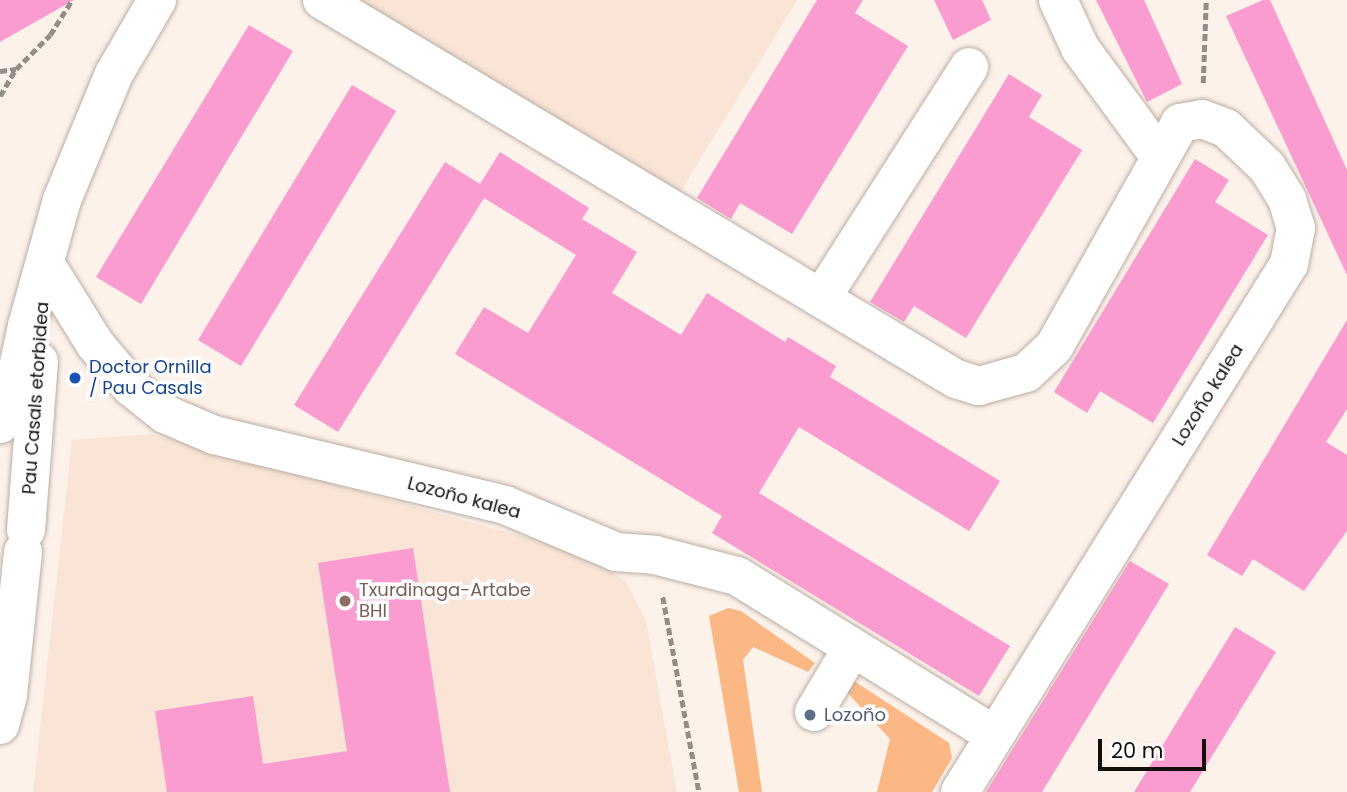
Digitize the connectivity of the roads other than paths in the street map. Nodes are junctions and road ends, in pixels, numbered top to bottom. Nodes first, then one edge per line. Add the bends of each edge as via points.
1 (157, 0) edge
2 (322, 0) edge
3 (1058, 0) edge
4 (970, 67) dead end
5 (1160, 157) junction
6 (46, 265) junction
7 (822, 297) junction
8 (0, 424) edge
9 (0, 488) edge
10 (24, 541) junction
11 (0, 582) edge
12 (852, 648) junction
13 (814, 712) dead end
14 (0, 725) edge
15 (994, 735) junction
16 (960, 792) edge

1 - 6 street, Pau Casals etorbidea via 114,74 62,200
2 - 7 street
3 - 5 street via 1080,48
4 - 7 street
5 - 7 street via 1054,347 1026,373 979,386 956,379
5 - 15 street, Lozoño kalea via 1180,123 1202,119 1226,128 1267,167 1287,199 1296,228 1289,264
6 - 8 street, Pau Casals etorbidea via 8,414
6 - 10 street, Pau Casals etorbidea
6 - 12 street, Lozoño kalea via 95,344 131,387 166,414 214,435 505,505 616,552 656,555 737,576
9 - 10 street via 18,506
10 - 11 street
10 - 14 street, Pau Casals etorbidea via 8,695
12 - 13 street
12 - 15 street, Lozoño kalea
15 - 16 street, Lozoño kalea

